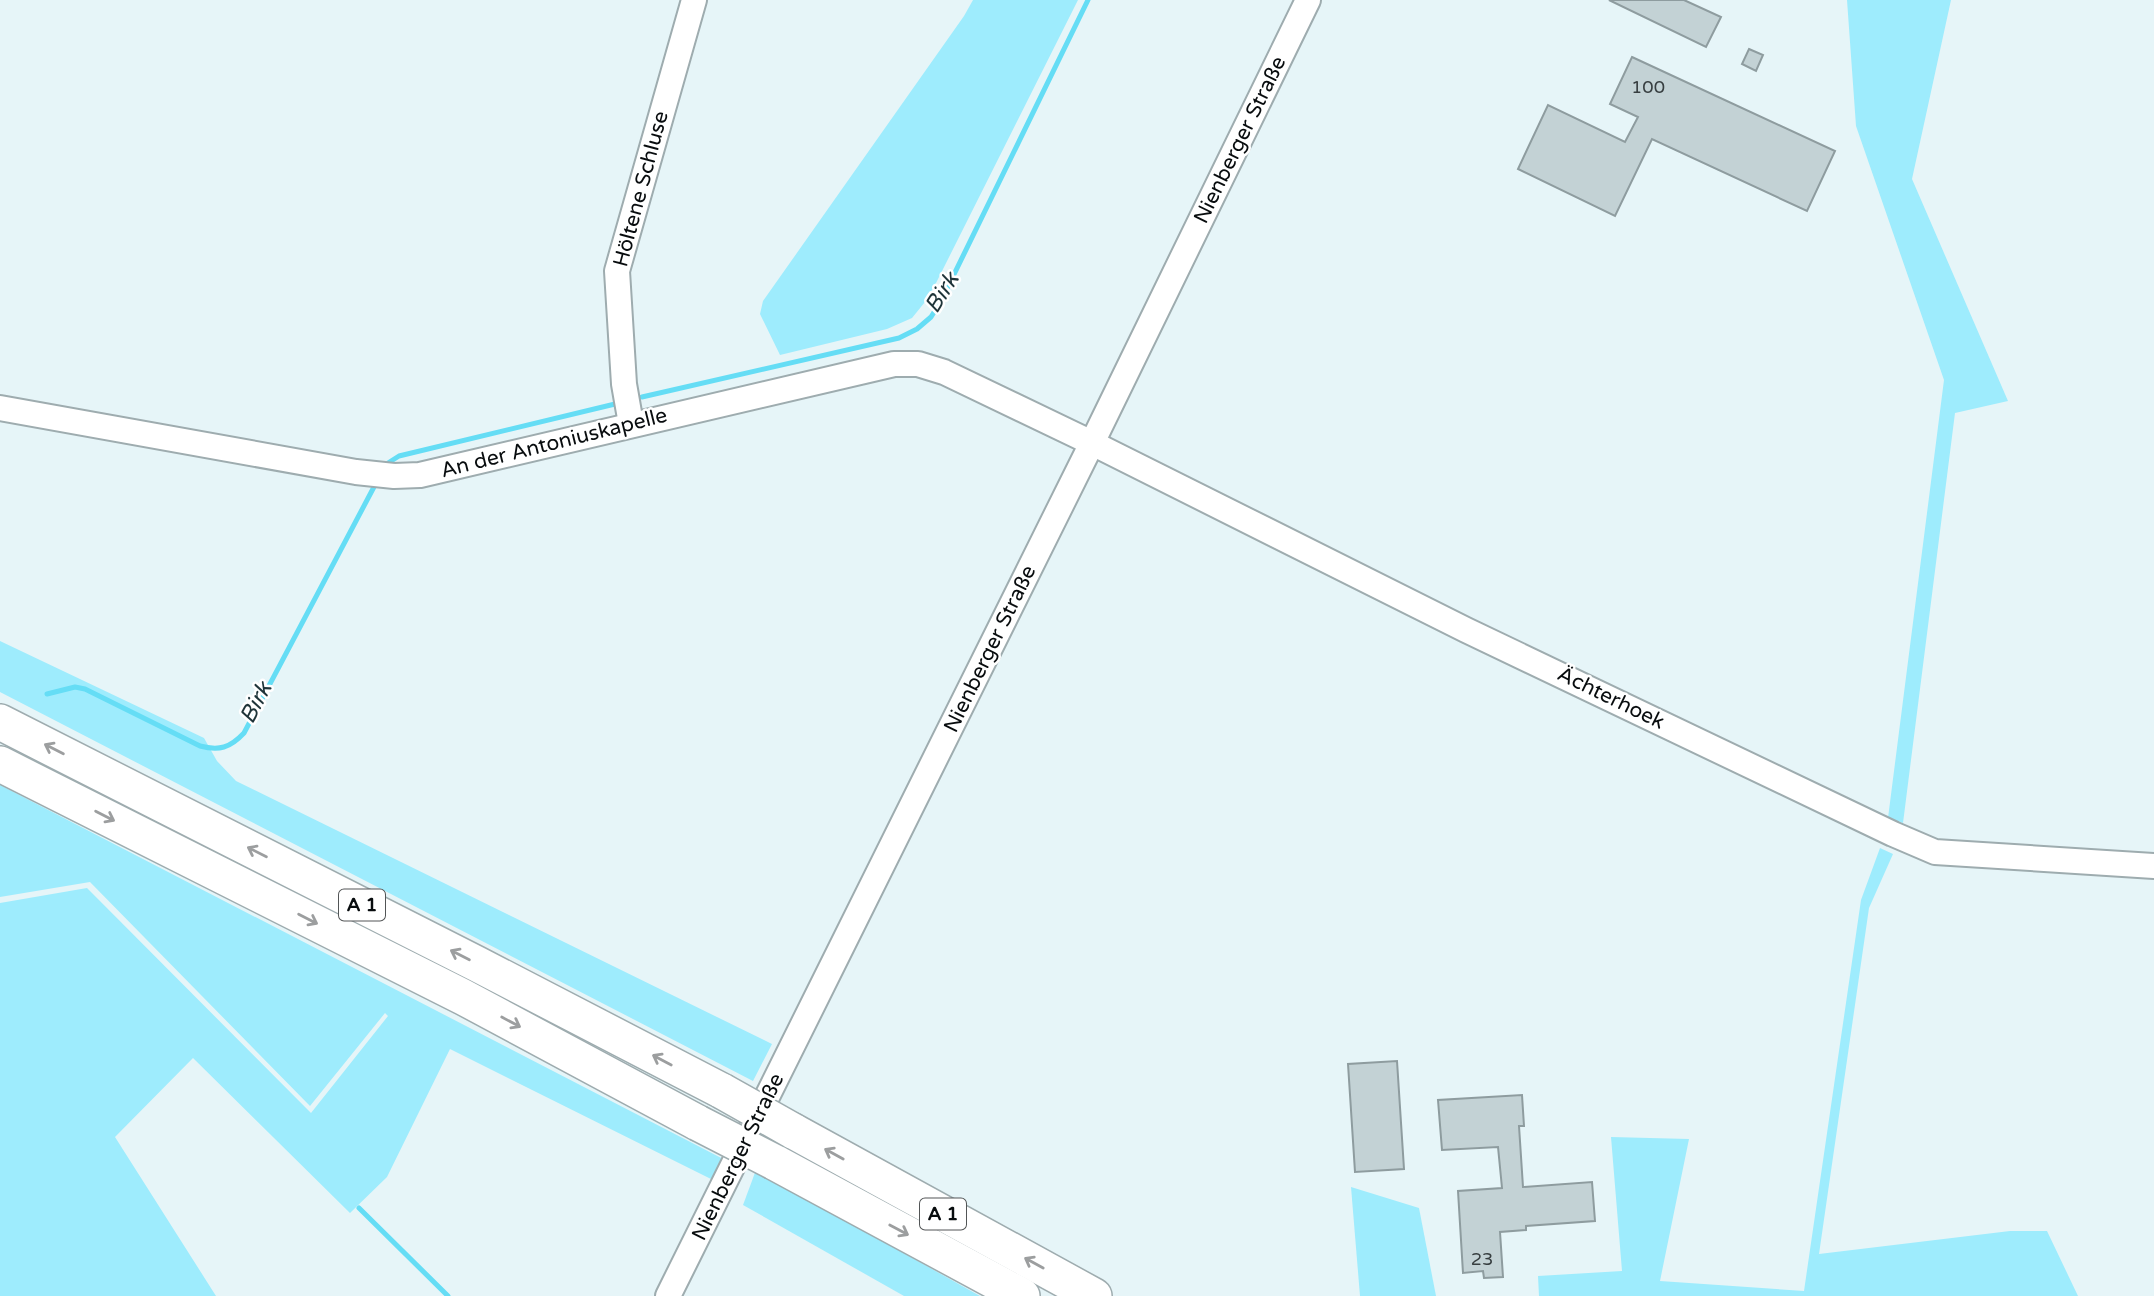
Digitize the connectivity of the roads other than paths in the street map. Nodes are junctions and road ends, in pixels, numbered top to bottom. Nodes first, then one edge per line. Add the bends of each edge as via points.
1 (694, 0) edge
2 (1308, 0) edge
3 (0, 408) edge
4 (630, 419) junction
5 (1092, 443) junction
6 (0, 722) edge
7 (0, 764) edge
8 (2154, 866) edge
9 (668, 1296) edge
10 (1021, 1296) edge
11 (1094, 1296) edge

1 - 4 street, Höltene Schluse via 617,271
2 - 5 street, Nienberger Straße
3 - 4 street, An der Antoniuskapelle via 394,476 439,471
4 - 5 street, An der Antoniuskapelle via 894,364 918,364
5 - 8 street, Ächterhoek via 1466,630 1935,852
5 - 9 street, Nienberger Straße
11 -> 6 highway, A 1, bridge via 722,1091
7 -> 10 highway, A 1, bridge via 463,997

